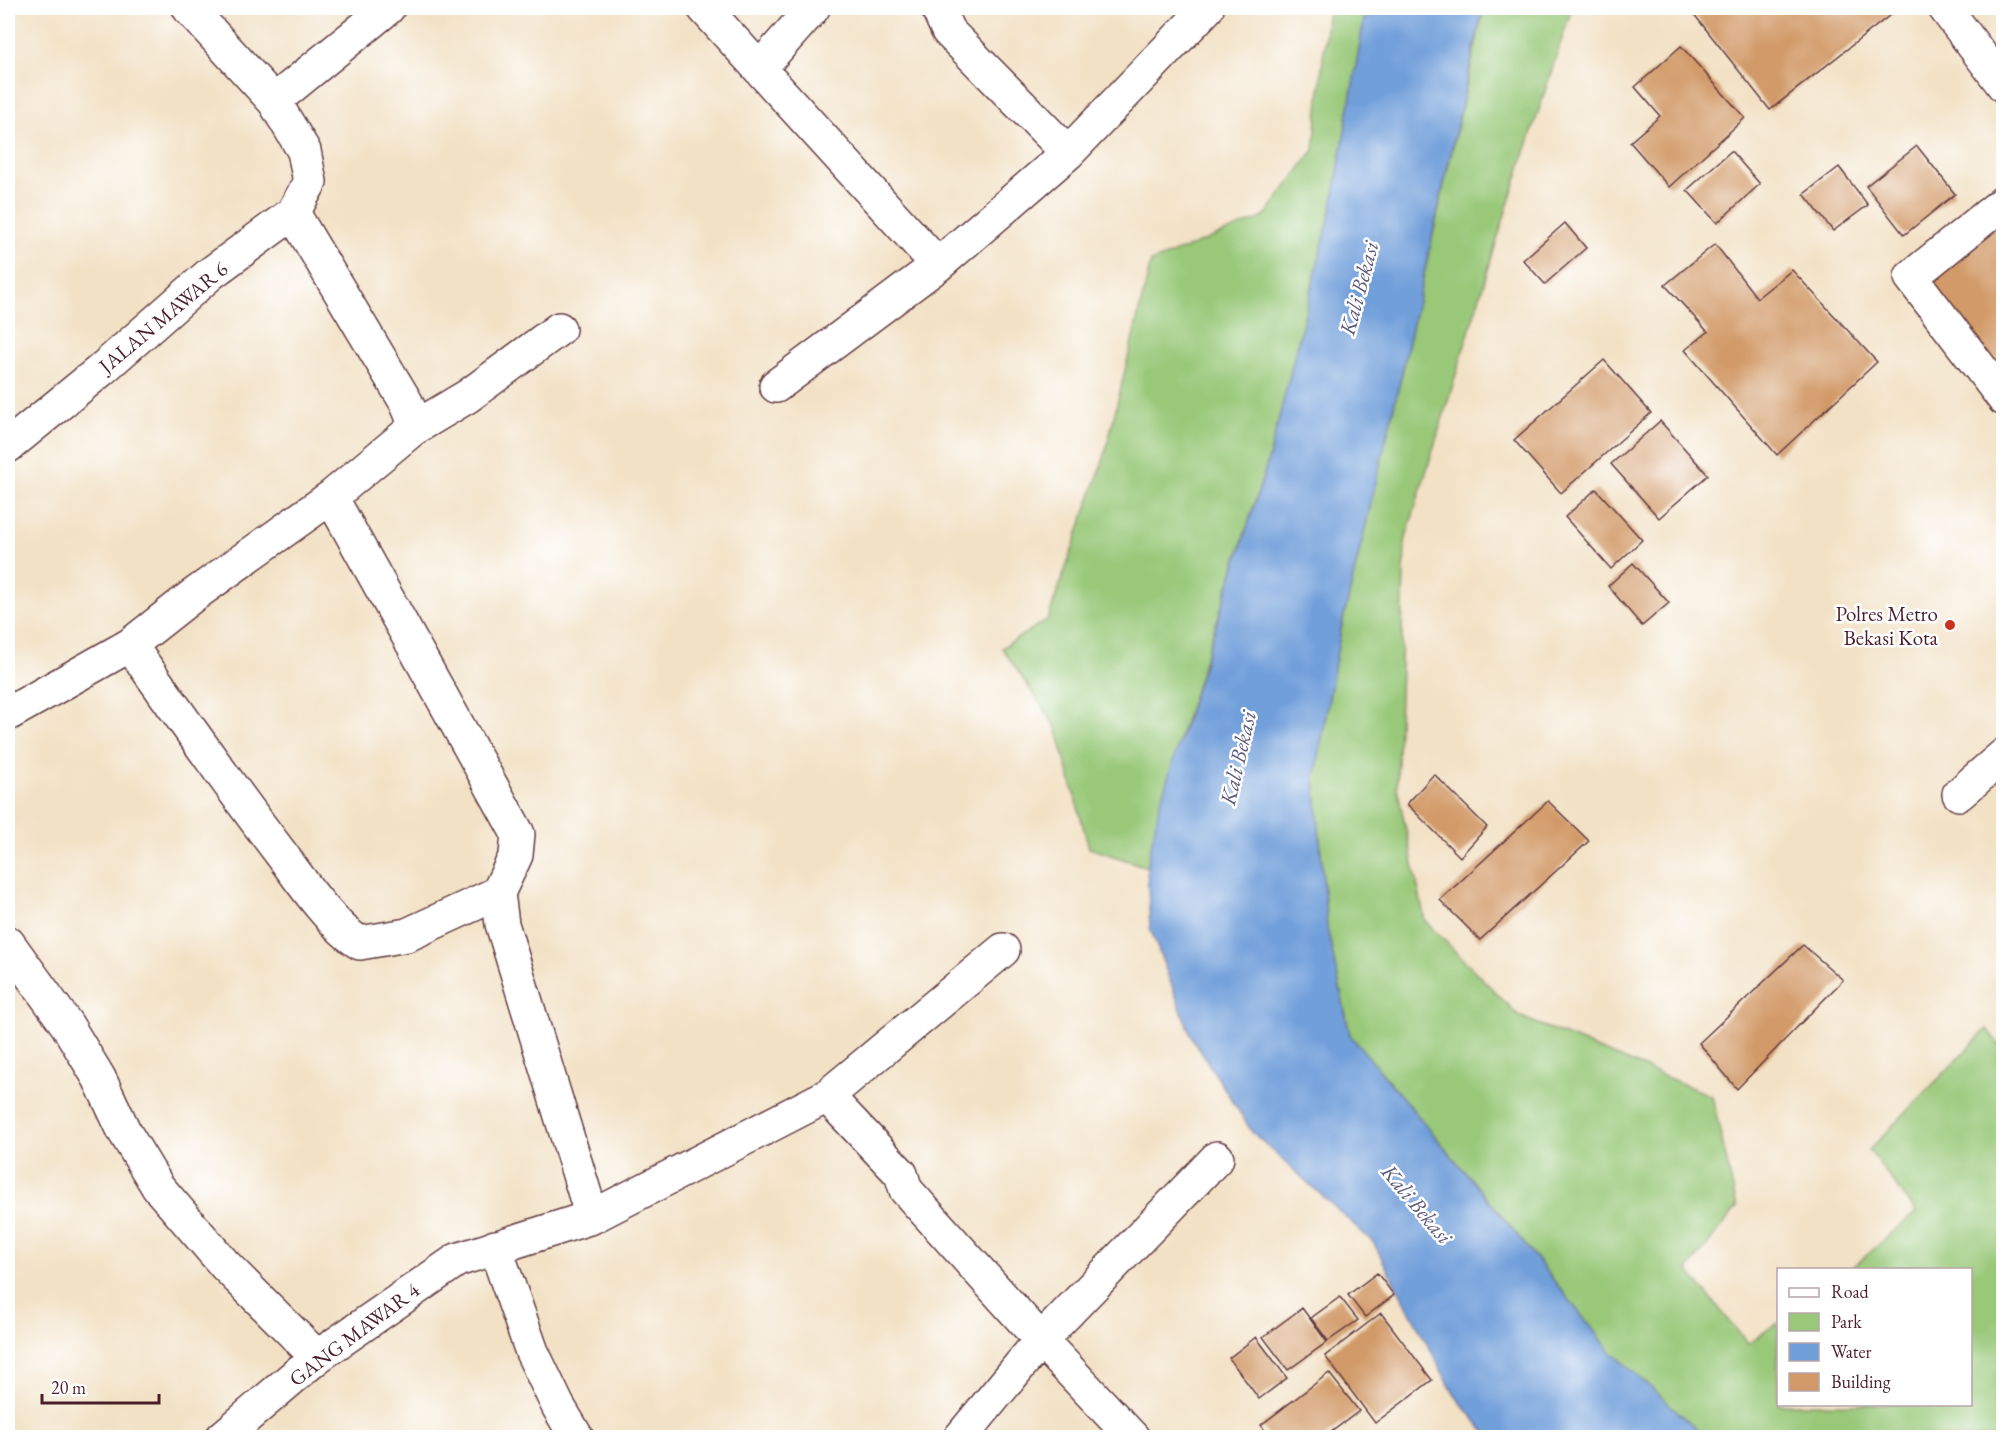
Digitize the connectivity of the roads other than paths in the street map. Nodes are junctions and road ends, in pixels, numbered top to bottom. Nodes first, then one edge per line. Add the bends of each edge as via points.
1 (189, 8) edge
2 (388, 8) edge
3 (704, 8) edge
4 (813, 8) edge
5 (1207, 8) edge
6 (1945, 8) edge
7 (938, 9) edge
8 (760, 68) junction
9 (2004, 86) edge
10 (274, 101) junction
11 (1068, 153) junction
12 (2004, 202) edge
13 (292, 213) junction
14 (938, 265) junction
15 (559, 330) dead end
16 (776, 386) dead end
17 (2004, 399) edge
18 (413, 429) junction
19 (8, 446) edge
20 (331, 497) junction
21 (130, 645) junction
22 (8, 714) edge
23 (2004, 755) edge
24 (1959, 794) dead end
25 (498, 893) junction
26 (8, 943) edge
27 (1003, 950) dead end
28 (827, 1096) junction
29 (1217, 1158) dead end
30 (592, 1217) junction
31 (495, 1247) junction
32 (1041, 1340) junction
33 (317, 1357) junction
34 (222, 1437) edge
35 (577, 1437) edge
36 (960, 1437) edge
37 (1133, 1437) edge

1 - 10 street
2 - 10 street
3 - 8 street
4 - 8 street
5 - 11 street
6 - 9 street
7 - 11 street via 948,31
8 - 14 street
10 - 13 street, JALAN MAWAR 6 via 304,152 310,182
11 - 14 street
12 - 17 street via 1911,277
13 - 18 street via 406,402
13 - 19 street, JALAN MAWAR 6 via 210,274
14 - 16 street
15 - 18 street via 468,396
18 - 20 street
20 - 21 street
20 - 25 street via 518,834 516,855
21 - 22 street
21 - 25 street via 307,888 360,943 407,935
23 - 24 street
25 - 30 street via 502,924
26 - 33 street via 67,1025 158,1187 225,1265
27 - 28 street, GANG MAWAR 4
28 - 30 street, GANG MAWAR 4
28 - 32 street via 901,1174 906,1190
29 - 32 street
30 - 31 street, GANG MAWAR 4
31 - 33 street, GANG MAWAR 4 via 457,1260
31 - 35 street via 532,1352
32 - 36 street
32 - 37 street
33 - 34 street, GANG MAWAR 4

